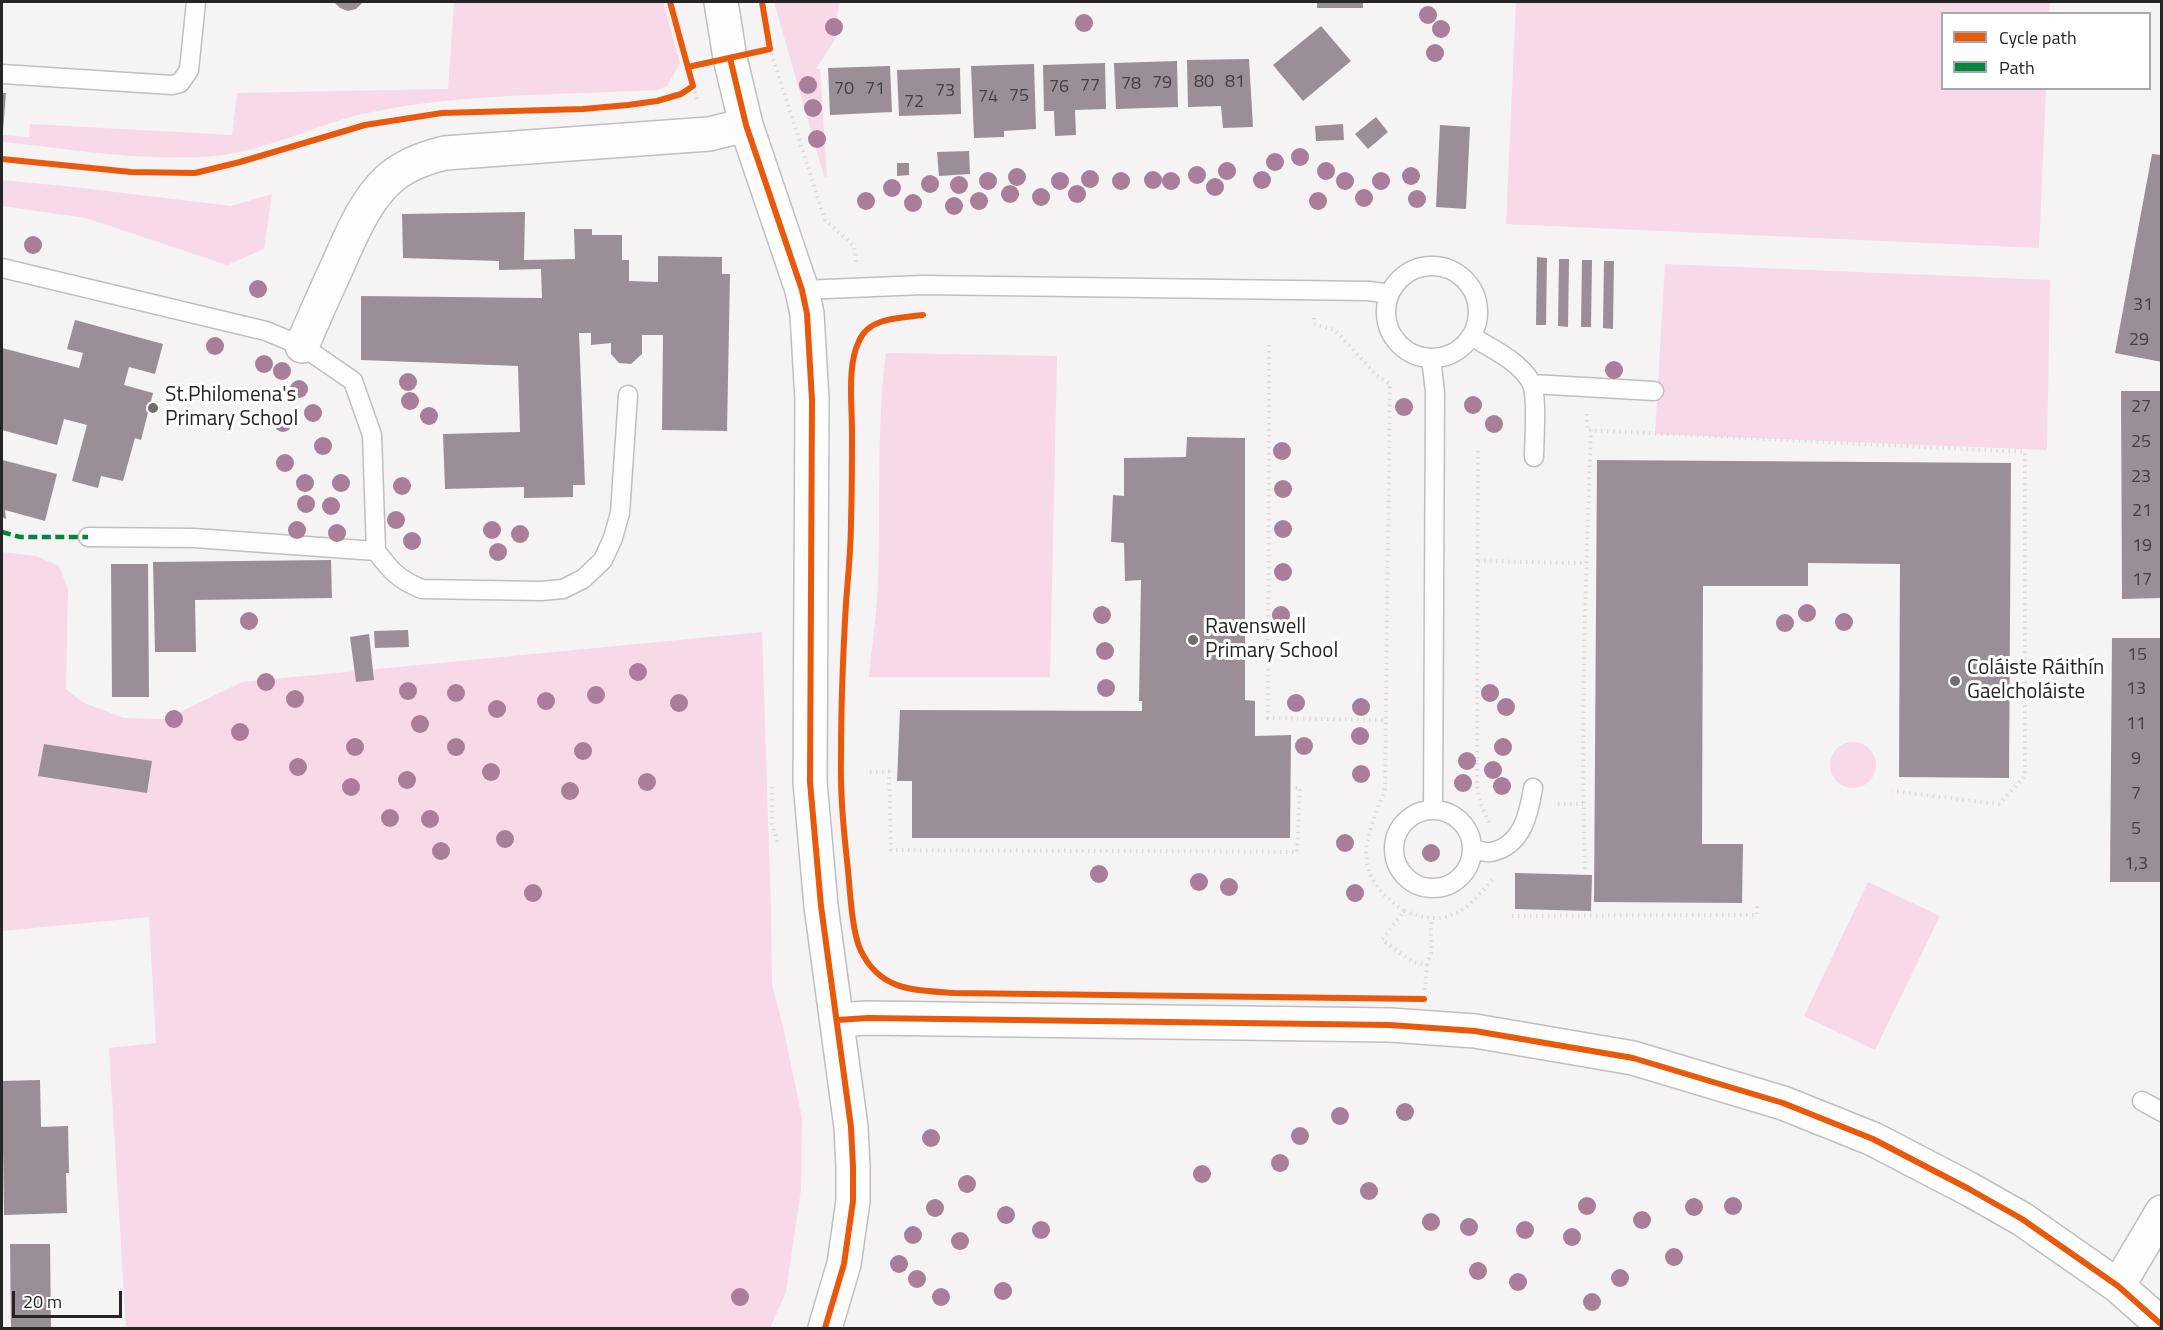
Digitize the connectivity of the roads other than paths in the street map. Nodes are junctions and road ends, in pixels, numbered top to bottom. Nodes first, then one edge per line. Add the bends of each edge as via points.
1 (196, 2) edge
2 (722, 2) edge
3 (2, 74) edge
4 (746, 125) junction
5 (2, 268) edge
6 (802, 290) junction
7 (1390, 294) junction
8 (1471, 336) junction
9 (302, 346) junction
10 (1431, 358) junction
11 (1532, 384) junction
12 (1654, 391) dead end
13 (628, 395) dead end
14 (1534, 458) dead end
15 (88, 537) dead end
16 (376, 551) junction
17 (1533, 788) dead end
18 (1433, 810) junction
19 (1472, 849) junction
20 (837, 1020) junction
21 (2142, 1101) dead end
22 (2162, 1112) edge
23 (2162, 1212) edge
24 (2118, 1286) junction
25 (2162, 1325) edge
26 (825, 1329) edge

1 - 3 lane via 189,70 180,82 171,85
2 - 4 street
4 - 6 street
4 - 9 street via 709,134 445,153 410,165 376,192 351,237
5 - 9 lane via 266,331
6 - 7 lane via 923,285
6 - 20 street via 812,400 810,782 821,906
7 - 8 lane via 1410,272 1439,266 1453,271 1466,280 1474,293 1478,308
7 - 10 lane via 1387,315 1394,337 1404,348
8 - 10 lane via 1461,348
8 - 11 lane via 1512,363
9 - 16 lane via 353,381 372,435
10 - 18 lane via 1435,392
11 - 12 lane
11 - 14 lane
13 - 16 lane via 620,513 603,560 584,579 563,589 541,591 422,589 392,572
15 - 16 lane via 194,538
17 - 19 lane via 1525,823 1518,835 1489,852
18 - 19 lane via 1455,817 1470,837
18 - 19 lane via 1408,818 1394,839 1396,864 1403,875 1425,888 1449,885 1466,870
20 - 24 street via 1390,1025 1475,1031 1633,1058 1783,1103 1873,1139 2022,1219
20 - 26 street via 851,1127 853,1201 844,1264
21 - 22 lane
23 - 24 street
24 - 25 street

